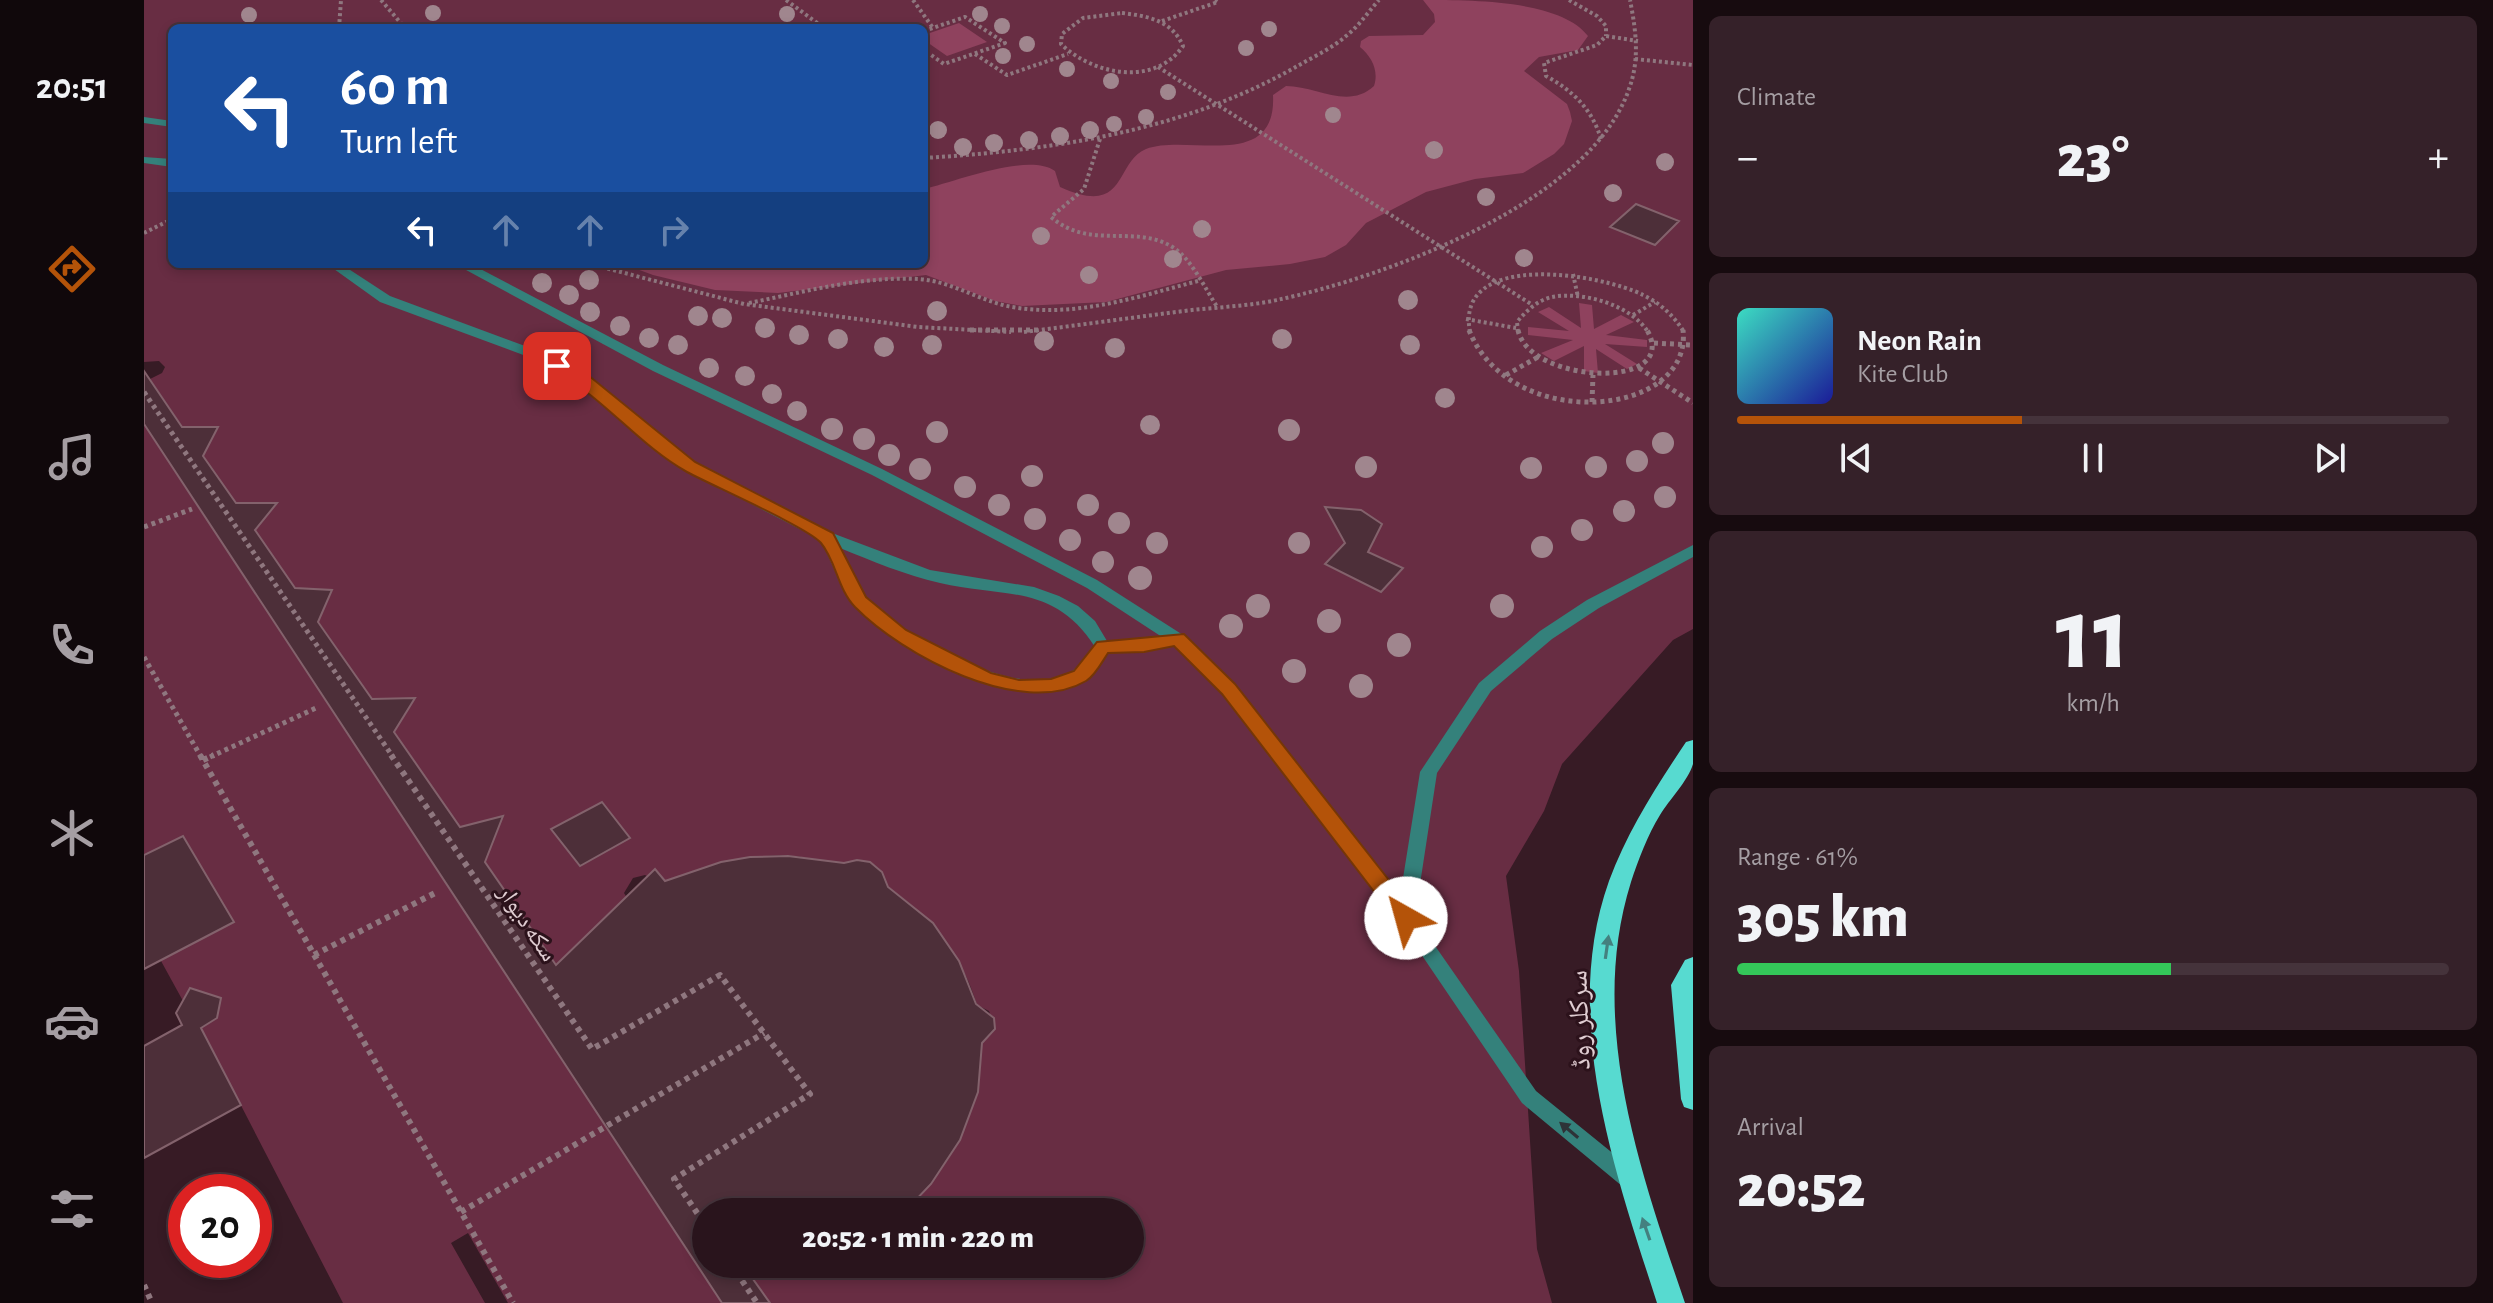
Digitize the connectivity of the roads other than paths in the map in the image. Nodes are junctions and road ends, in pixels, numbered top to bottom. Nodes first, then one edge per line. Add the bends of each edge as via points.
1 (144, 120) edge
2 (168, 123) edge
3 (144, 160) edge
4 (168, 163) edge
5 (339, 268) edge
6 (469, 268) edge
7 (827, 537) junction
8 (1693, 550) edge
9 (1177, 639) junction
10 (1103, 647) junction
11 (1693, 748) edge
12 (1406, 918) junction
13 (1693, 967) edge
14 (1693, 1099) edge
15 (1629, 1179) junction
16 (1671, 1303) edge

1 - 2 lane
3 - 4 lane
5 - 7 lane via 385,299 531,353 582,379 689,466
6 - 9 lane via 1092,584
7 - 10 lane via 945,580 1034,593 1075,610 1093,625
7 - 10 lane via 859,601 900,635 985,678 1019,687 1052,686 1081,676
8 - 12 lane via 1593,604 1546,635 1485,687 1429,772
9 - 10 lane
9 - 12 lane via 1228,689
15 -> 11 main road, سرکلر روڈ via 1605,1058 1602,984 1612,912 1638,831
15 -> 12 lane via 1529,1097
13 - 14 main road via 1683,985
16 -> 15 main road, سرکلر روڈ

